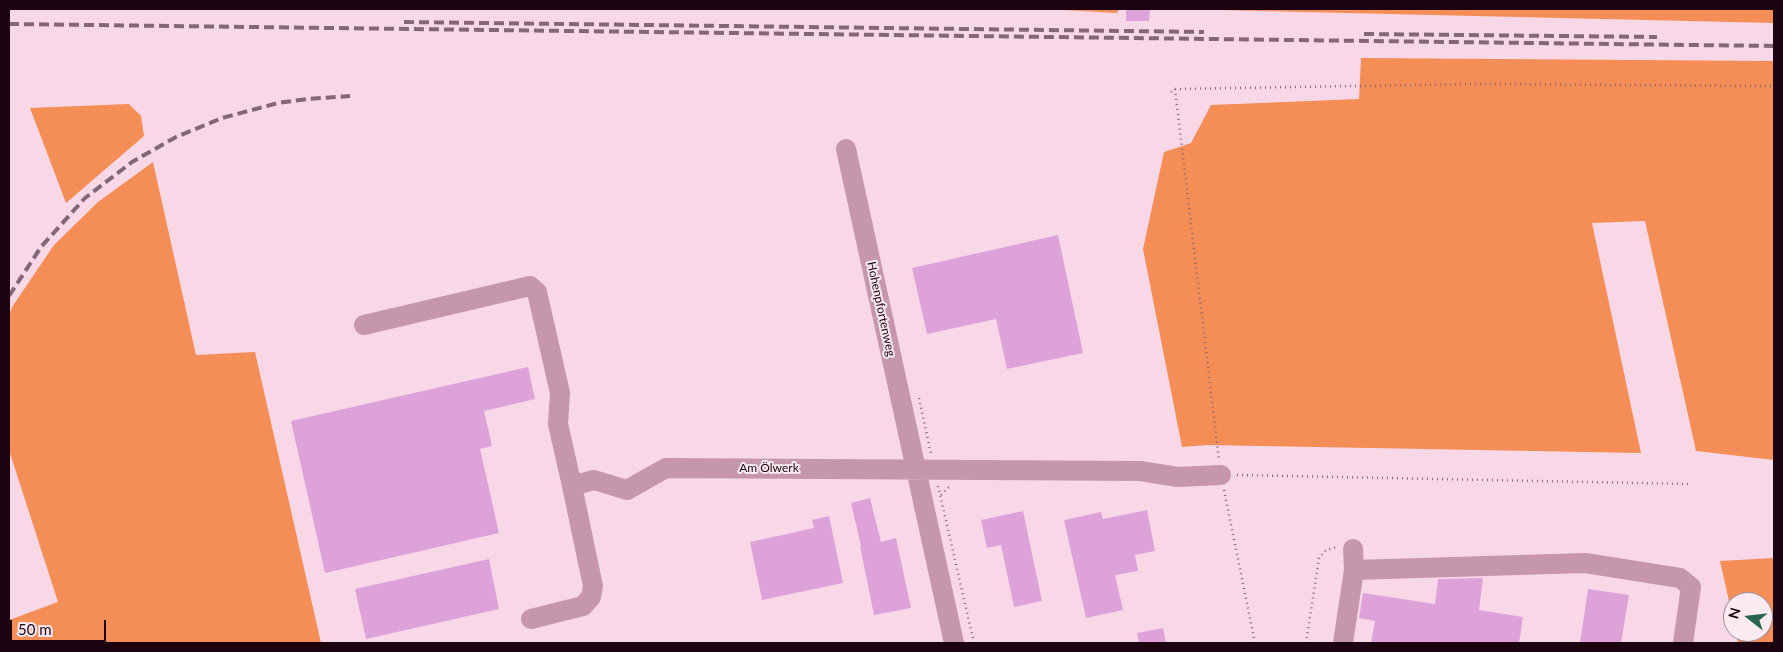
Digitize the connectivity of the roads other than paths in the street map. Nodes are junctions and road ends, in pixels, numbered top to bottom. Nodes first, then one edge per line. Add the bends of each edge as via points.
1 (846, 149) dead end
2 (364, 326) dead end
3 (926, 469) junction
4 (1221, 475) road end
5 (572, 486) junction
6 (1353, 549) road end
7 (1354, 570) junction
8 (531, 619) dead end
9 (954, 643) edge
10 (1343, 643) edge
11 (1683, 643) edge

1 - 3 street, Hohenpfortenweg via 875,243
2 - 5 street via 530,286 536,292 560,393 558,424
3 - 4 street via 1140,471 1178,477
3 - 5 street, Am Ölwerk via 666,468 627,490 594,480
3 - 9 street, Hohenpfortenweg
5 - 8 street via 593,586 591,597 583,606
6 - 7 street
7 - 10 street
7 - 11 street via 1585,563 1680,578 1691,587

